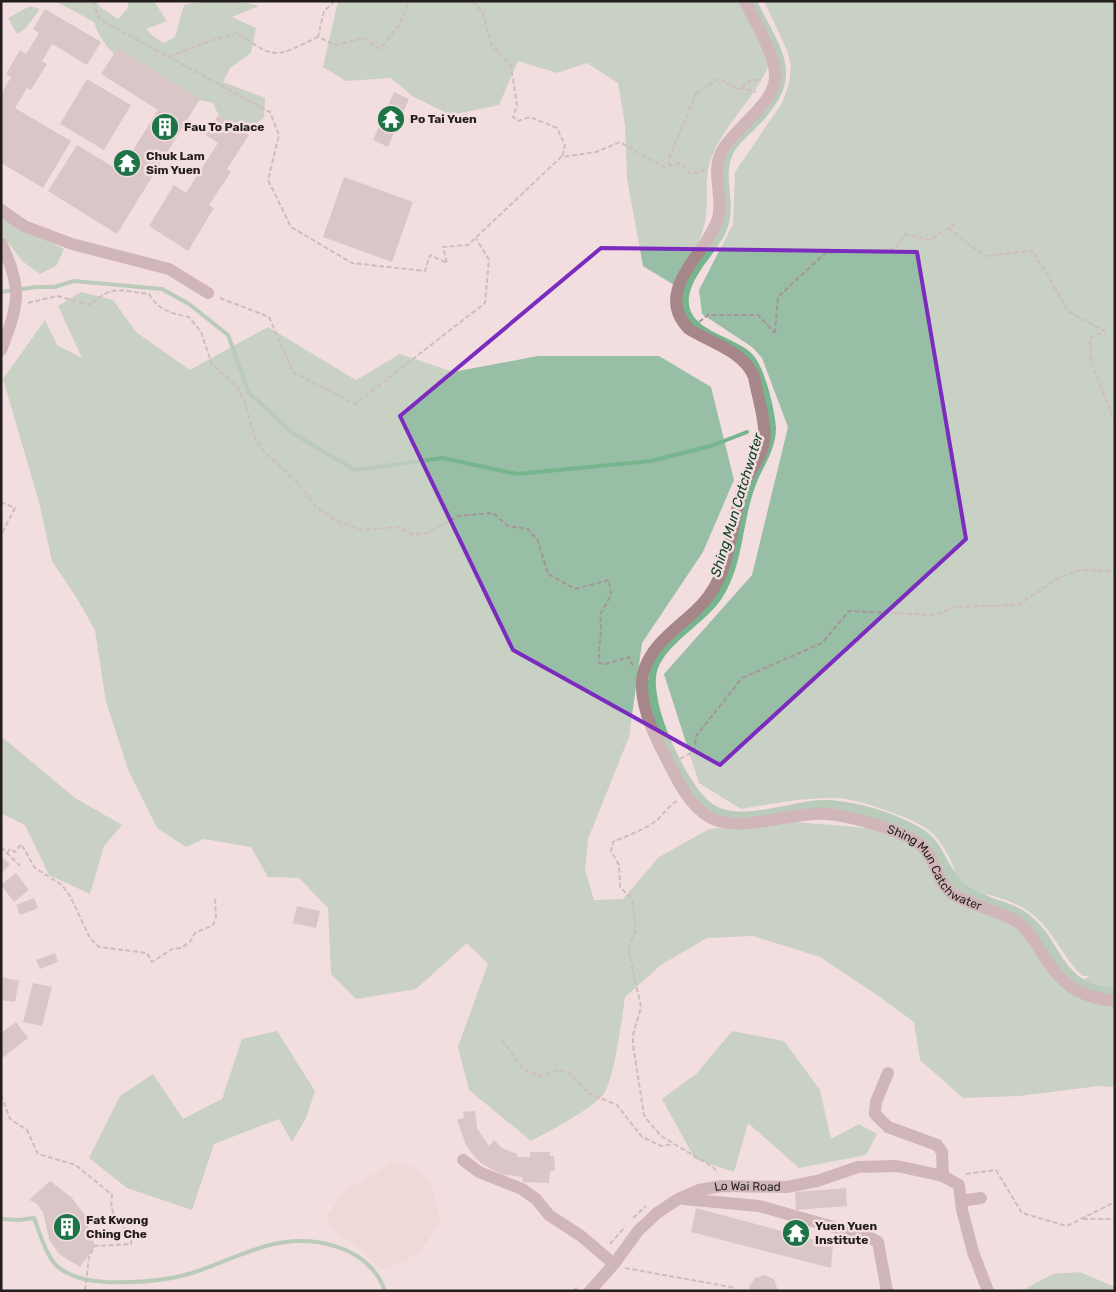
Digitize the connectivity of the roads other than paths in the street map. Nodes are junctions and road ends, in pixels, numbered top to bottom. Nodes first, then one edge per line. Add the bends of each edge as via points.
1 (745, 1) edge
2 (1, 210) edge
3 (3, 246) edge
4 (208, 293) road end
5 (1, 350) edge
6 (1115, 1001) edge
7 (888, 1073) dead end
8 (463, 1160) dead end
9 (943, 1176) junction
10 (981, 1198) dead end
11 (678, 1199) junction
12 (961, 1201) junction
13 (617, 1266) junction
14 (590, 1291) edge
15 (887, 1291) edge
16 (988, 1291) edge

1 - 6 street, Shing Mun Catchwater via 773,62 775,80 768,98 728,140 718,160 718,218 683,276 677,292 680,312 689,329 739,356 747,364 754,377 765,436 760,455 743,487 726,562 717,583 703,604 652,653 643,675 647,711 660,746 688,796 702,811 717,820 736,824 825,814 843,816 911,839 931,855 947,890 952,894 1019,924 1032,936 1053,971 1076,990 1091,997
2 - 4 street via 24,226 72,244 169,269
3 - 5 street via 13,267 17,290 16,310
7 - 9 street via 876,1102 875,1114 888,1127 937,1145 942,1152
8 - 13 street via 479,1172 529,1194 549,1215
9 - 11 street, Lo Wai Road via 897,1166 858,1167 786,1187 722,1186 699,1190
9 - 12 street via 959,1185
10 - 12 street
11 - 13 street, Lo Wai Road via 656,1213 638,1231
11 - 15 street via 759,1206 869,1237 878,1242
12 - 16 street via 973,1252
13 - 14 street, Lo Wai Road

